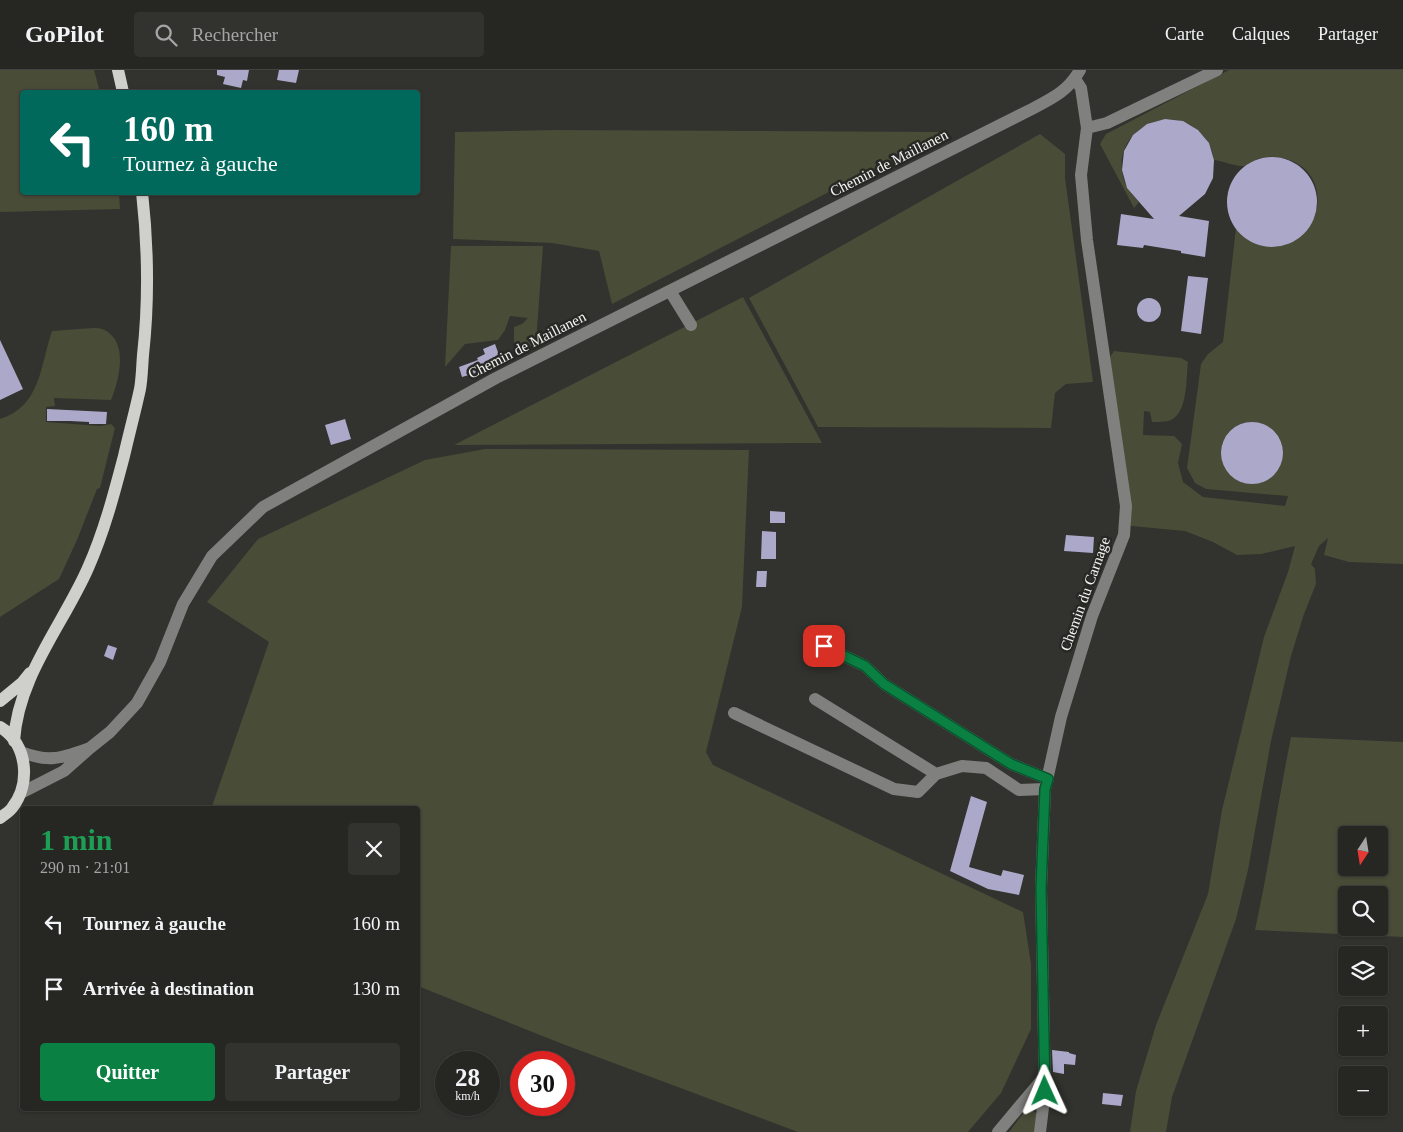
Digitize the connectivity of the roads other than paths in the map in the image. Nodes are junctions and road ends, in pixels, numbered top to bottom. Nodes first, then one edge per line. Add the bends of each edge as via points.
1 (118, 70) edge
2 (1217, 70) edge
3 (1078, 74) edge
4 (123, 90) edge
5 (1087, 128) junction
6 (142, 195) edge
7 (670, 291) junction
8 (691, 325) dead end
9 (824, 646) dead end
10 (34, 667) junction
11 (815, 699) dead end
12 (0, 702) edge
13 (734, 713) dead end
14 (0, 727) edge
15 (17, 746) junction
16 (90, 748) junction
17 (936, 774) junction
18 (1046, 784) junction
19 (21, 793) junction
20 (0, 818) edge
21 (1045, 1076) junction
22 (998, 1132) edge
23 (1040, 1132) edge

1 - 4 main road
2 - 5 street via 1108,123
3 - 5 street, Chemin du Carnage
3 - 7 street, Chemin de Maillanen via 1062,92 1032,109
5 - 18 street, Chemin du Carnage via 1081,175 1085,221 1126,506 1125,525 1092,616
6 - 10 main road via 146,332 138,396 110,510 88,568
7 - 8 street
7 - 16 street, Chemin de Maillanen via 496,378 263,507 212,556 182,604 160,662 137,703
9 - 18 street via 865,666 884,684
10 - 12 main road via 22,683
10 - 15 main road via 16,720
11 - 17 street
13 - 17 street via 894,789 918,792
14 - 15 main road
15 - 16 street via 41,759 64,757
15 - 19 main road via 24,773
16 - 19 street, Chemin de Maillanen via 64,771
17 - 18 street via 962,766 986,768 1019,790
18 - 21 street, Chemin du Carnage via 1041,888
19 - 20 main road via 11,809
21 - 22 street
21 - 23 street, Chemin du Carnage

